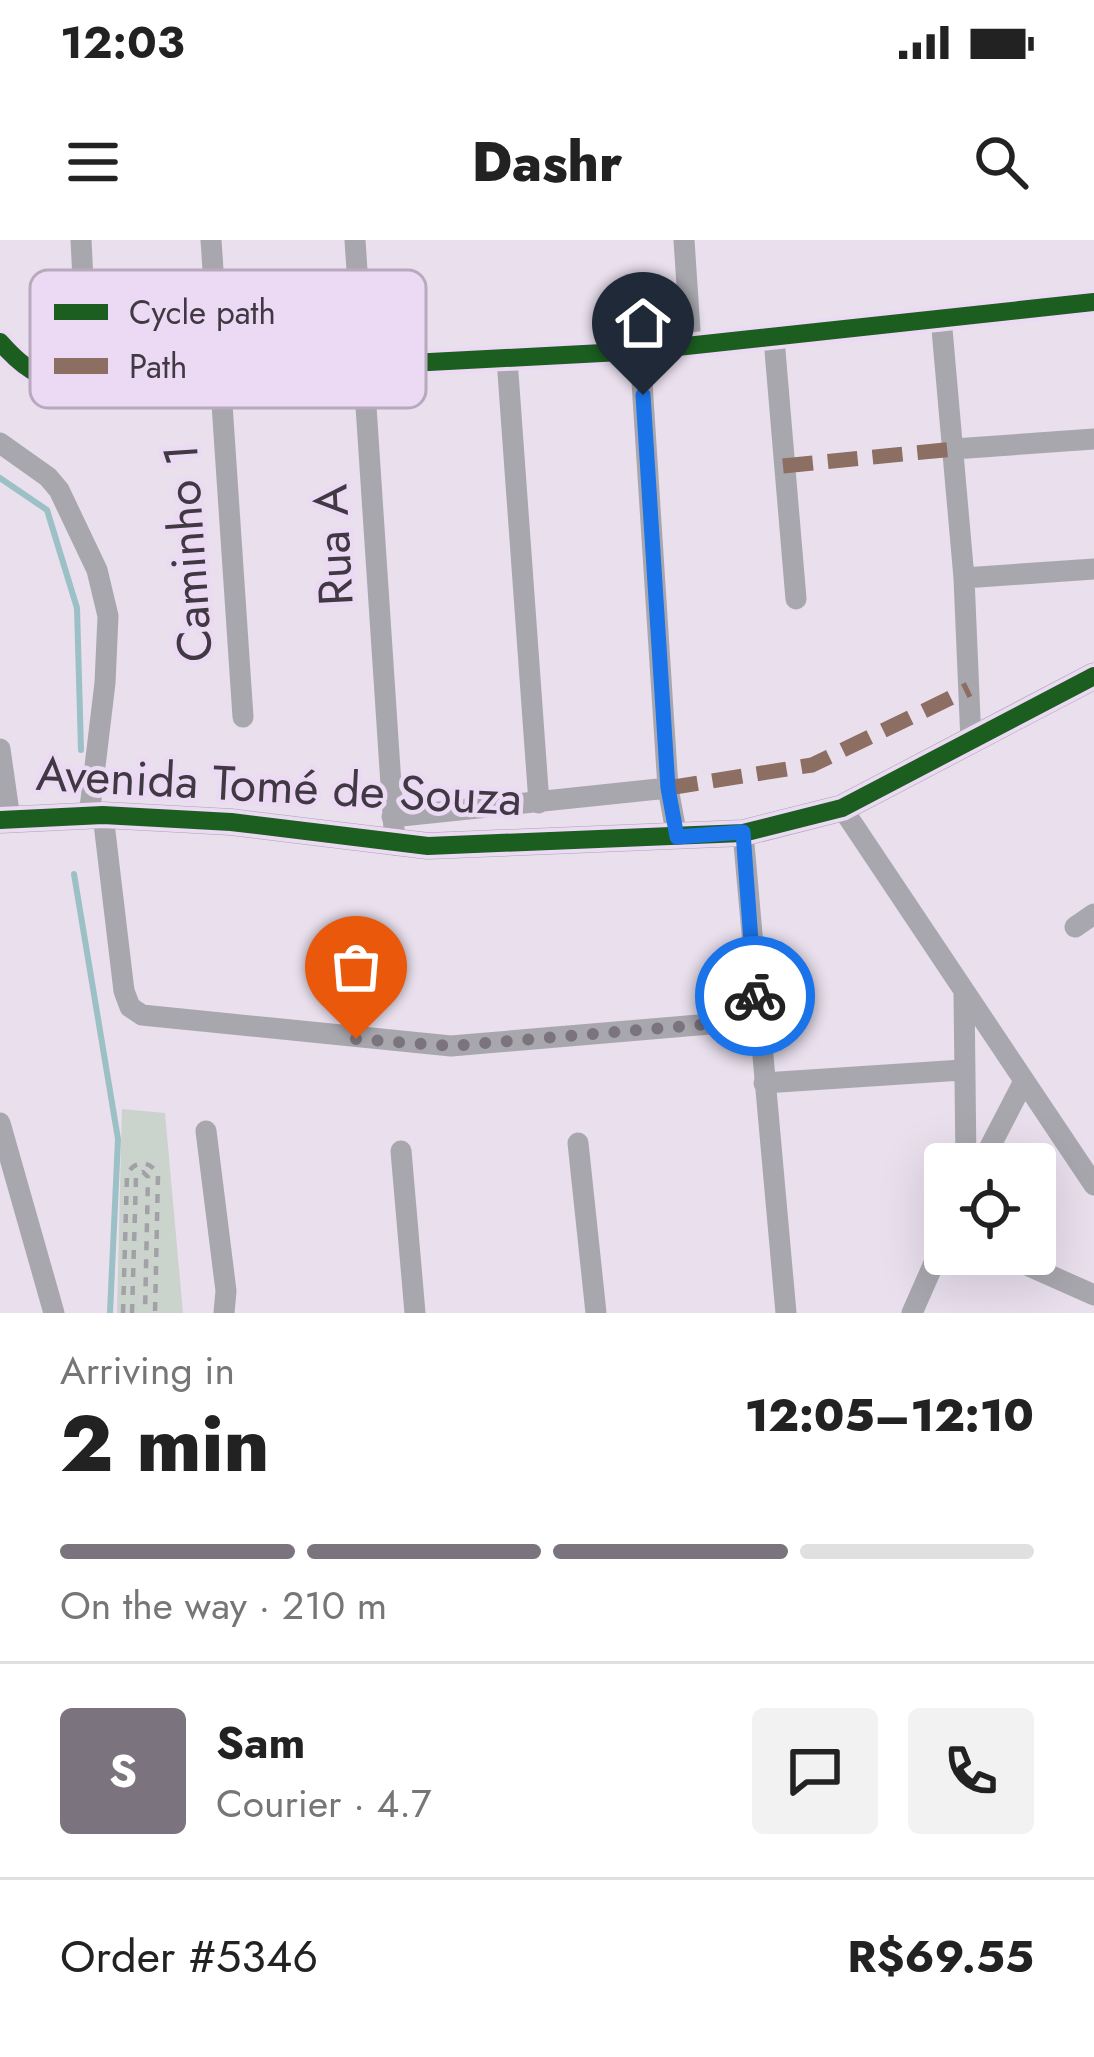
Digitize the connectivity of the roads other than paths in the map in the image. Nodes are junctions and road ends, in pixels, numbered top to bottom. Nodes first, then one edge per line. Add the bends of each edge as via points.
1 (81, 240) edge
2 (211, 240) edge
3 (355, 240) edge
4 (684, 240) edge
5 (82, 270) edge
6 (212, 270) edge
7 (357, 270) edge
8 (1094, 302) edge
9 (941, 318) junction
10 (774, 339) junction
11 (0, 342) edge
12 (691, 346) junction
13 (640, 351) junction
14 (507, 359) junction
15 (426, 362) edge
16 (30, 371) edge
17 (220, 408) edge
18 (367, 408) edge
19 (1094, 439) edge
20 (0, 443) edge
21 (954, 449) junction
22 (1094, 568) edge
23 (964, 578) junction
24 (796, 599) dead end
25 (1094, 676) edge
26 (243, 717) dead end
27 (971, 742) junction
28 (0, 749) edge
29 (668, 788) junction
30 (538, 803) junction
31 (842, 808) junction
32 (96, 815) junction
33 (5, 819) edge
34 (393, 831) junction
35 (743, 832) junction
36 (677, 837) junction
37 (964, 991) junction
38 (757, 1020) junction
39 (962, 1070) junction
40 (1024, 1082) junction
41 (764, 1083) junction
42 (206, 1131) dead end
43 (2, 1137) edge
44 (578, 1142) dead end
45 (965, 1143) edge
46 (992, 1143) edge
47 (401, 1151) dead end
48 (1094, 1186) edge
49 (929, 1275) edge
50 (1049, 1275) edge
51 (1094, 1295) edge
52 (54, 1313) edge
53 (224, 1313) edge
54 (415, 1313) edge
55 (596, 1313) edge
56 (786, 1313) edge
57 (912, 1313) edge

1 - 5 street
2 - 6 street, Caminho 1
3 - 7 street, Rua A
4 - 12 street
8 - 9 street
9 - 10 street
9 - 21 street
10 - 12 street
10 - 24 street
11 - 16 street
12 - 13 street
13 - 14 street
13 - 29 street
14 - 15 street
14 - 30 street
17 - 26 street, Caminho 1
18 - 34 street, Rua A
19 - 21 street
20 - 32 street via 58,490 104,592 108,652
21 - 23 street
22 - 23 street
23 - 27 street
25 - 27 street, Avenida Tomé de Souza
27 - 31 street, Avenida Tomé de Souza
28 - 33 street
29 - 30 street
29 - 36 street
30 - 34 street
31 - 35 street, Avenida Tomé de Souza
31 - 37 street
32 - 33 street, Avenida Tomé de Souza
32 - 34 street, Avenida Tomé de Souza
32 - 38 street via 124,991 142,1015 451,1046
34 - 36 street, Avenida Tomé de Souza
35 - 36 street, Avenida Tomé de Souza
35 - 38 street
37 - 39 street
37 - 40 street
38 - 41 street
39 - 41 street
39 - 45 street
40 - 46 street
40 - 48 street
41 - 56 street
42 - 53 street
43 - 52 street
44 - 55 street
47 - 54 street
49 - 57 street
50 - 51 street

